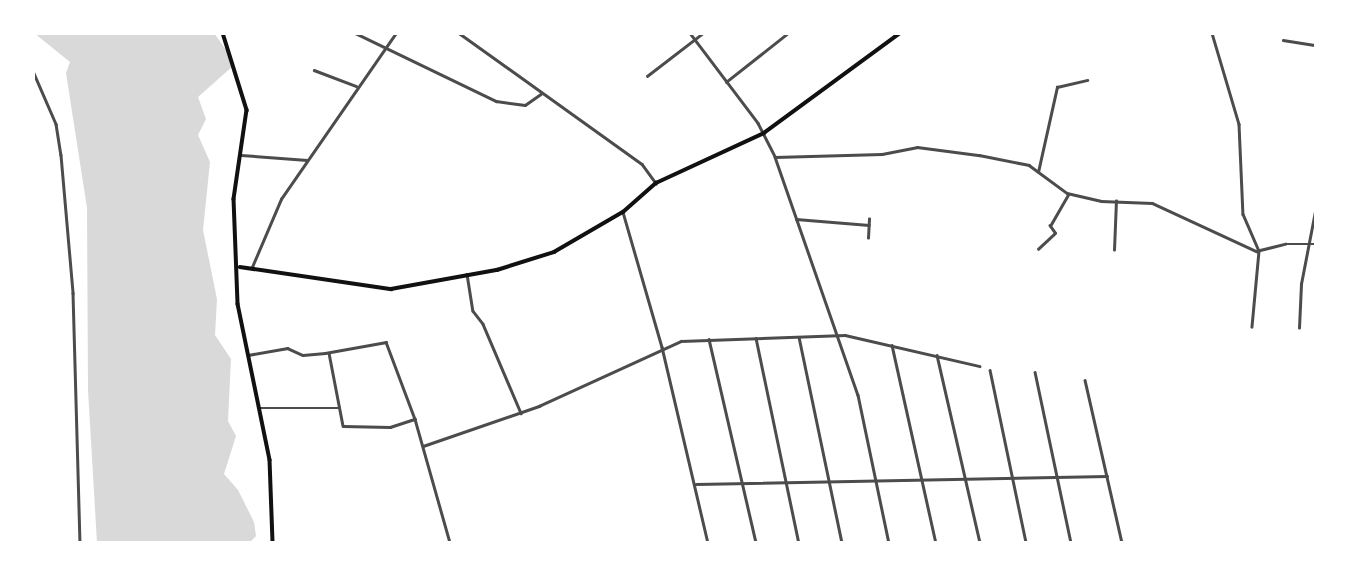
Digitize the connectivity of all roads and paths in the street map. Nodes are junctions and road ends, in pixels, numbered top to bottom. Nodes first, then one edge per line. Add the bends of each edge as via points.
1 (223, 33) edge
2 (355, 33) edge
3 (396, 33) edge
4 (459, 33) edge
5 (690, 33) edge
6 (703, 33) edge
7 (788, 33) edge
8 (900, 33) edge
9 (1212, 33) edge
10 (695, 40) junction
11 (1283, 40) dead end
12 (1316, 45) edge
13 (384, 49) junction
14 (314, 70) dead end
15 (33, 71) edge
16 (648, 76) dead end
17 (1087, 79) dead end
18 (726, 82) junction
19 (356, 86) junction
20 (541, 94) junction
21 (1316, 125) edge
22 (764, 133) junction
23 (240, 155) junction
24 (775, 157) junction
25 (307, 160) junction
26 (1316, 164) edge
27 (1038, 172) junction
28 (656, 183) junction
29 (1069, 194) junction
30 (1116, 200) junction
31 (1316, 206) edge
32 (623, 212) junction
33 (796, 219) junction
34 (869, 219) dead end
35 (869, 225) junction
36 (868, 238) dead end
37 (1308, 244) junction
38 (1316, 244) edge
39 (1038, 249) dead end
40 (1114, 250) dead end
41 (1259, 251) junction
42 (240, 267) junction
43 (252, 267) junction
44 (467, 274) junction
45 (1252, 327) dead end
46 (1298, 328) dead end
47 (837, 335) junction
48 (799, 337) junction
49 (756, 338) junction
50 (709, 339) junction
51 (892, 345) junction
52 (662, 347) junction
53 (329, 352) junction
54 (248, 355) junction
55 (937, 355) junction
56 (979, 366) dead end
57 (990, 370) dead end
58 (1035, 372) dead end
59 (1085, 380) dead end
60 (259, 408) junction
61 (340, 408) junction
62 (521, 413) junction
63 (415, 419) junction
64 (423, 446) junction
65 (1107, 476) junction
66 (1057, 477) junction
67 (1014, 478) junction
68 (965, 479) junction
69 (922, 480) junction
70 (878, 481) junction
71 (786, 482) junction
72 (829, 482) junction
73 (745, 483) junction
74 (696, 484) junction
75 (80, 543) edge
76 (274, 543) edge
77 (450, 543) edge
78 (708, 543) edge
79 (756, 543) edge
80 (799, 543) edge
81 (842, 543) edge
82 (889, 543) edge
83 (936, 543) edge
84 (981, 543) edge
85 (1026, 543) edge
86 (1071, 543) edge
87 (1122, 543) edge

1 - 23 main road via 247,110
2 - 13 street
3 - 13 street
4 - 20 street
5 - 10 street
6 - 10 street
7 - 18 street
8 - 22 main road
9 - 41 street via 1239,124 1242,211
10 - 16 street
10 - 18 street
11 - 12 street
13 - 19 street
13 - 20 street via 496,101 525,105
14 - 19 street
15 - 75 street via 56,124 61,155 73,293
17 - 27 street via 1057,87
18 - 22 street
19 - 25 street
20 - 28 street via 642,164
21 - 26 street
22 - 24 street
22 - 28 main road
23 - 25 street
23 - 42 main road via 234,199
24 - 27 street via 882,154 917,147 1029,165
24 - 33 street
25 - 43 street via 281,199
27 - 29 street
28 - 32 main road
29 - 30 street
29 - 39 street via 1049,226 1056,232
30 - 40 street
30 - 41 street via 1152,203
31 - 37 street
32 - 44 main road via 554,251
32 - 52 street
33 - 35 street
33 - 47 street
34 - 35 street
35 - 36 street
37 - 38 street
37 - 41 street
37 - 46 street
41 - 45 street
42 - 43 main road
42 - 54 main road via 239,304
43 - 44 main road via 391,289
44 - 62 street via 473,311 484,324
47 - 48 street
47 - 51 street
47 - 70 street via 858,395
48 - 49 street
48 - 72 street
49 - 50 street
49 - 71 street
50 - 52 street
50 - 73 street
51 - 55 street
51 - 69 street
52 - 62 street via 637,363
52 - 74 street
53 - 54 street via 303,355 287,348
53 - 61 street
53 - 63 street via 385,341
54 - 60 main road
55 - 56 street
55 - 68 street
57 - 67 street
58 - 66 street
59 - 65 street
60 - 61 street
60 - 76 main road via 270,460
61 - 63 street via 346,428 390,427
62 - 64 street
63 - 64 street
64 - 77 street
65 - 66 street
65 - 87 street
66 - 67 street
66 - 86 street
67 - 68 street
67 - 85 street
68 - 69 street
68 - 84 street
69 - 70 street
69 - 83 street
70 - 72 street
70 - 82 street
71 - 72 street
71 - 73 street
71 - 80 street
72 - 81 street
73 - 74 street
73 - 79 street
74 - 78 street

